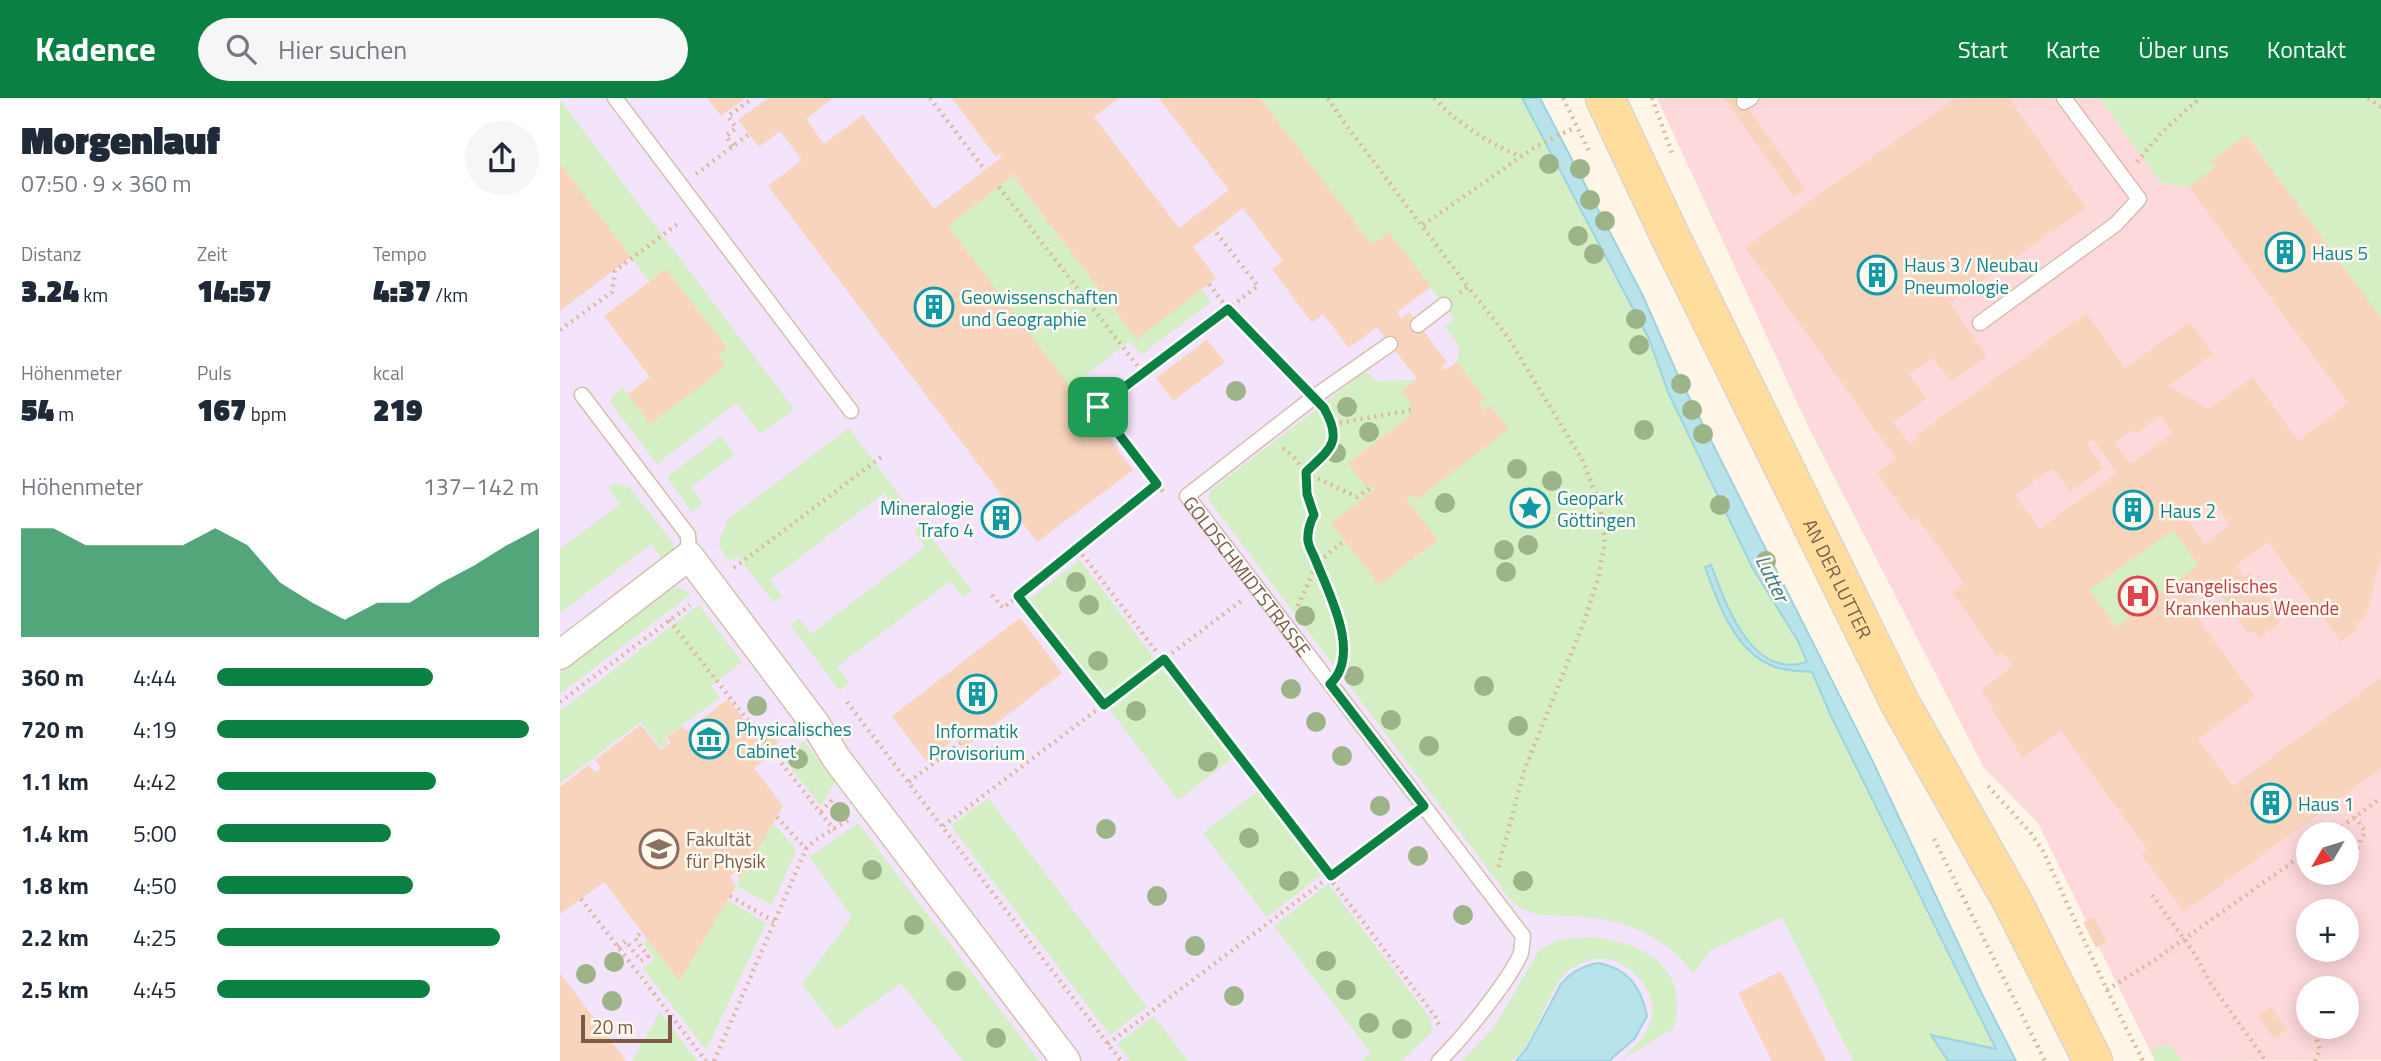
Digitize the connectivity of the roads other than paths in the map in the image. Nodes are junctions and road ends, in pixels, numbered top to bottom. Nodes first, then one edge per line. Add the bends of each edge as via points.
1 (615, 98) edge
2 (1605, 98) edge
3 (2064, 98) edge
4 (1444, 305) dead end
5 (1980, 323) dead end
6 (1418, 325) dead end
7 (1390, 344) dead end
8 (582, 395) dead end
9 (851, 411) dead end
10 (689, 556) junction
11 (560, 655) edge
12 (1444, 1056) edge
13 (2090, 1058) edge
14 (1066, 1061) edge

1 - 9 lane
2 - 13 main road, AN DER LUTTER via 1900,703 2012,901
3 - 5 lane via 2139,199 2116,224
4 - 6 lane
7 - 12 lane, GOLDSCHMIDTSTRASSE via 1187,496 1523,936 1521,952
8 - 10 lane via 688,535
10 - 11 street
10 - 14 street

